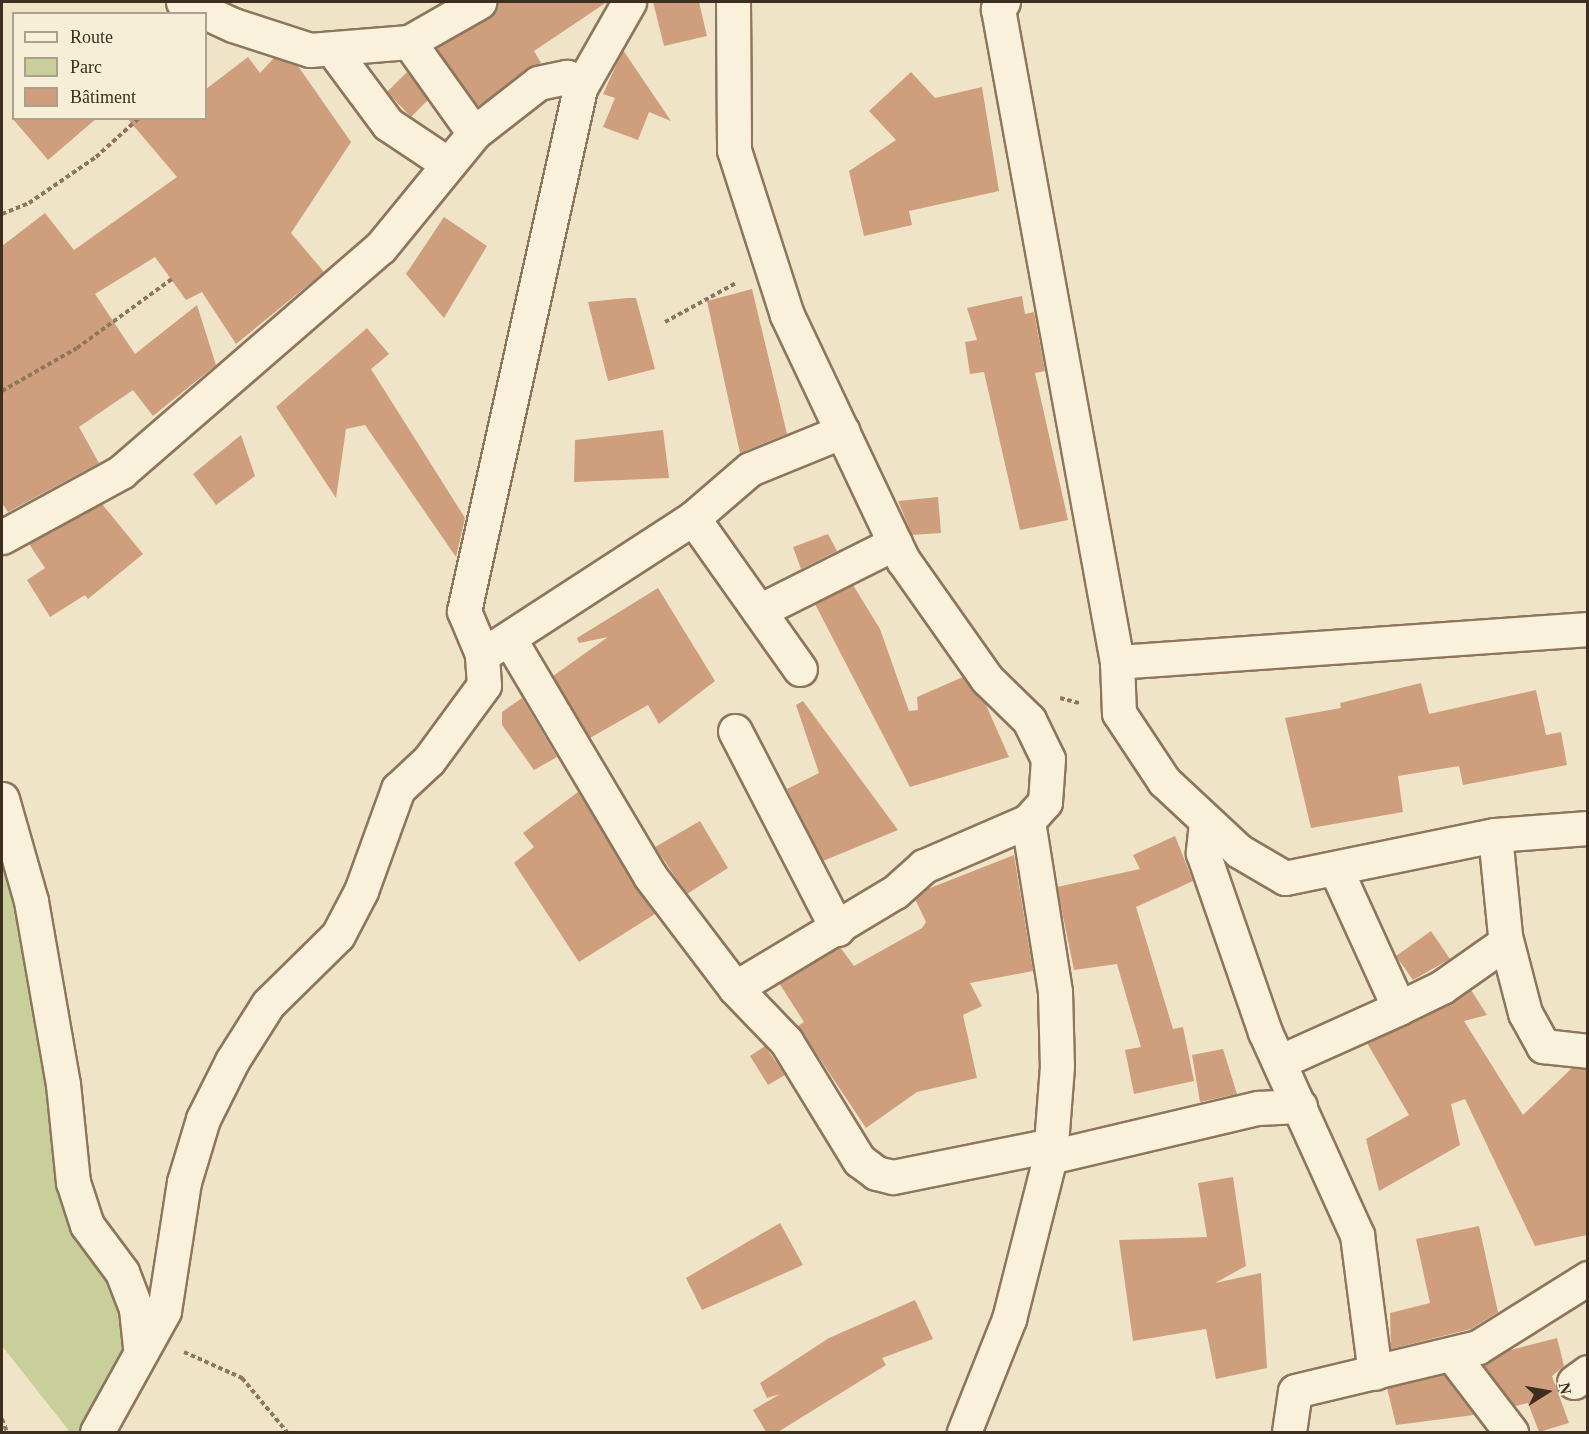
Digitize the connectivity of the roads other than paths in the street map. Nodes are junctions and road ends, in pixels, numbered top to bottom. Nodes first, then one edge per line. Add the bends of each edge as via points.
1 (183, 2) edge
2 (479, 2) edge
3 (629, 2) edge
4 (733, 2) edge
5 (1003, 2) edge
6 (206, 12) edge
7 (207, 13) edge
8 (409, 42) junction
9 (332, 49) junction
10 (580, 88) junction
11 (474, 133) junction
12 (448, 164) junction
13 (843, 431) junction
14 (693, 518) junction
15 (2, 537) edge
16 (895, 543) junction
17 (759, 611) junction
18 (1587, 629) edge
19 (496, 647) junction
20 (1117, 662) junction
21 (800, 669) dead end
22 (735, 731) dead end
23 (2, 800) edge
24 (1028, 821) junction
25 (1206, 822) junction
26 (1587, 828) edge
27 (1495, 835) junction
28 (1336, 872) junction
29 (837, 929) junction
30 (1506, 942) junction
31 (735, 988) junction
32 (1399, 1008) junction
33 (1587, 1051) edge
34 (1279, 1062) junction
35 (1300, 1106) junction
36 (1050, 1151) junction
37 (1587, 1278) edge
38 (147, 1342) junction
39 (1453, 1356) junction
40 (1375, 1373) junction
41 (96, 1432) edge
42 (964, 1432) edge
43 (1289, 1432) edge
44 (1511, 1432) edge

1 - 6 street
2 - 8 street
3 - 10 street
4 - 13 street via 734,150 768,266
5 - 20 street via 998,9
7 - 9 street via 310,50
8 - 9 street
8 - 11 street
9 - 12 street via 388,124
10 - 11 street via 567,77 538,83
10 - 19 street via 464,611
11 - 12 street
12 - 15 street via 380,248 122,472
13 - 14 street via 768,459
13 - 16 street
14 - 17 street
14 - 19 street
16 - 17 street
16 - 24 street via 987,680 1041,738 1049,783 1045,802
17 - 21 street
18 - 20 street
19 - 31 street via 650,876
19 - 38 street via 484,685 429,760 399,789 351,912 338,935 249,1028 203,1119 184,1182 164,1311
20 - 25 street via 1119,713 1164,781
22 - 29 street
23 - 38 street via 31,901 63,1084 73,1182 87,1225 122,1272
24 - 29 street via 924,866 895,892
24 - 36 street via 1055,993 1057,1066
25 - 28 street via 1239,851 1285,878
25 - 34 street via 1203,853 1212,884
26 - 27 street
27 - 28 street
27 - 30 street
28 - 32 street
29 - 31 street
30 - 32 street via 1442,987
30 - 33 street via 1515,988 1537,1038 1554,1050
31 - 36 street via 786,1041 859,1160 876,1173 893,1177
32 - 34 street
34 - 35 street
35 - 36 street via 1258,1108
35 - 40 street via 1357,1235
36 - 42 street via 1009,1319
37 - 39 street via 1493,1339
38 - 41 street
39 - 40 street
39 - 44 street
40 - 43 street via 1295,1391

